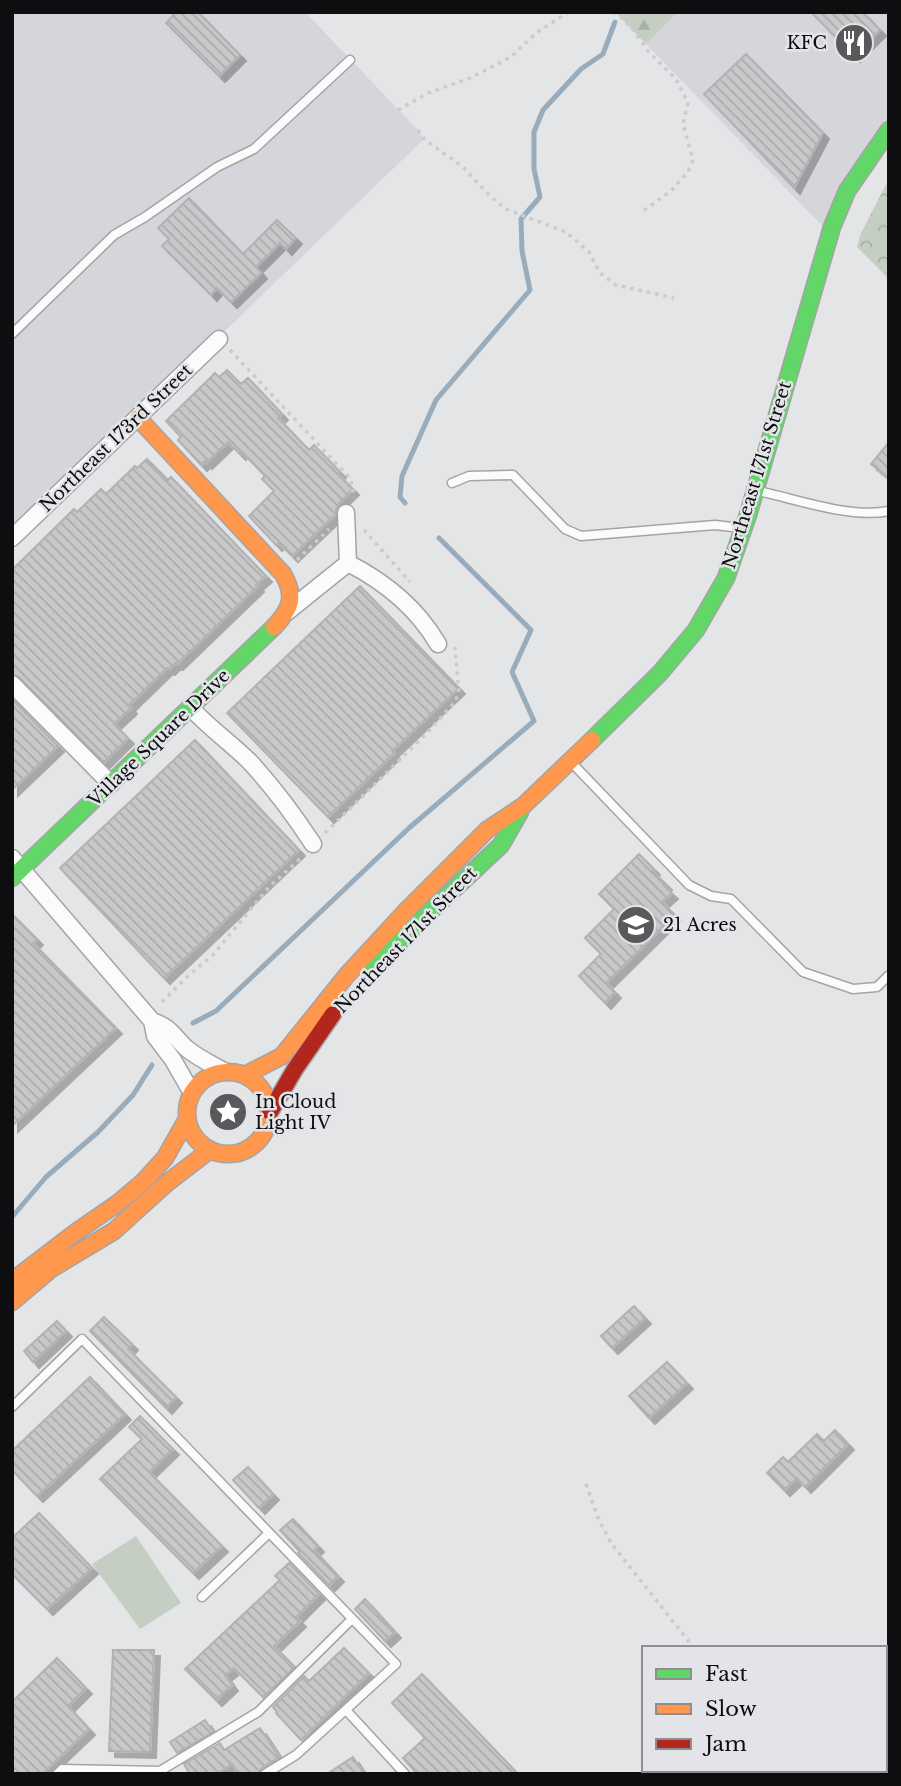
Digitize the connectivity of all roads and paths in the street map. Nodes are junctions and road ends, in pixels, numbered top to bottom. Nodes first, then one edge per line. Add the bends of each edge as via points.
1 (568, 12) edge
2 (613, 12) edge
3 (350, 60) dead end
4 (398, 110) dead end
5 (418, 130) dead end
6 (889, 130) edge
7 (643, 211) dead end
8 (674, 298) dead end
9 (12, 334) edge
10 (219, 339) joint
11 (138, 418) junction
12 (452, 483) dead end
13 (755, 490) junction
14 (349, 511) junction
15 (889, 511) edge
16 (743, 528) junction
17 (12, 538) edge
18 (348, 563) junction
19 (293, 564) dead end
20 (415, 589) dead end
21 (287, 612) junction
22 (455, 639) dead end
23 (438, 644) dead end
24 (12, 684) edge
25 (190, 707) junction
26 (570, 761) junction
27 (111, 784) junction
28 (523, 806) junction
29 (313, 844) junction
30 (16, 868) edge
31 (889, 975) edge
32 (162, 1002) dead end
33 (152, 1021) junction
34 (224, 1071) junction
35 (245, 1075) junction
36 (192, 1093) junction
37 (270, 1112) junction
38 (187, 1119) junction
39 (210, 1150) junction
40 (12, 1280) edge
41 (12, 1302) edge
42 (12, 1407) edge
43 (586, 1484) dead end
44 (269, 1533) junction
45 (202, 1597) dead end
46 (352, 1619) junction
47 (692, 1646) edge
48 (346, 1710) junction
49 (57, 1774) edge
50 (265, 1774) edge
51 (405, 1774) edge

1 - 4 path via 511,57
2 - 7 path via 676,79 688,103 682,124 693,160 688,173
3 - 9 lane via 254,149 217,167 114,235
5 - 8 path via 506,209 566,232 616,285
6 - 13 main road, Northeast 171st Street via 847,191 832,227
10 - 11 street, Northeast 173rd Street
10 - 14 path via 348,476 353,486
11 - 17 street, Northeast 173rd Street
11 - 21 main road via 287,579 291,590
12 - 16 lane via 469,476 513,475 565,529 581,536 715,525
13 - 15 lane via 827,508 876,514
13 - 16 main road, Northeast 171st Street
14 - 18 street
14 - 19 path
14 - 20 path
16 - 26 main road, Northeast 171st Street via 726,578 696,629 660,673
18 - 21 street
18 - 23 street via 400,597
21 - 25 main road, Village Square Drive
22 - 29 path via 459,693 454,703
24 - 27 street
25 - 27 main road, Village Square Drive
25 - 29 street via 248,761
26 - 28 main road, Northeast 171st Street
26 - 31 lane via 689,885 710,896 731,899 803,972 853,989 877,987
27 - 30 main road, Village Square Drive
28 - 35 main road, Northeast 171st Street via 487,830 407,910 282,1056
28 - 37 main road, Northeast 171st Street via 500,845 336,1010
29 - 32 path via 269,887 214,954
30 - 33 street
33 - 34 street via 166,1026 186,1048
33 - 36 street via 155,1036
34 - 35 main road
34 - 36 main road via 211,1074
35 - 37 main road via 261,1087
36 - 38 main road
37 - 39 main road via 261,1139 250,1149 236,1154
38 - 39 main road via 199,1143
38 - 40 main road via 165,1158 143,1182
39 - 41 main road via 114,1231 51,1269
42 - 44 lane via 82,1339
43 - 47 path via 611,1542
44 - 45 lane
44 - 46 lane
46 - 48 lane via 396,1664
46 - 49 lane via 258,1712 160,1771 62,1769
48 - 50 lane via 296,1755
48 - 51 lane

